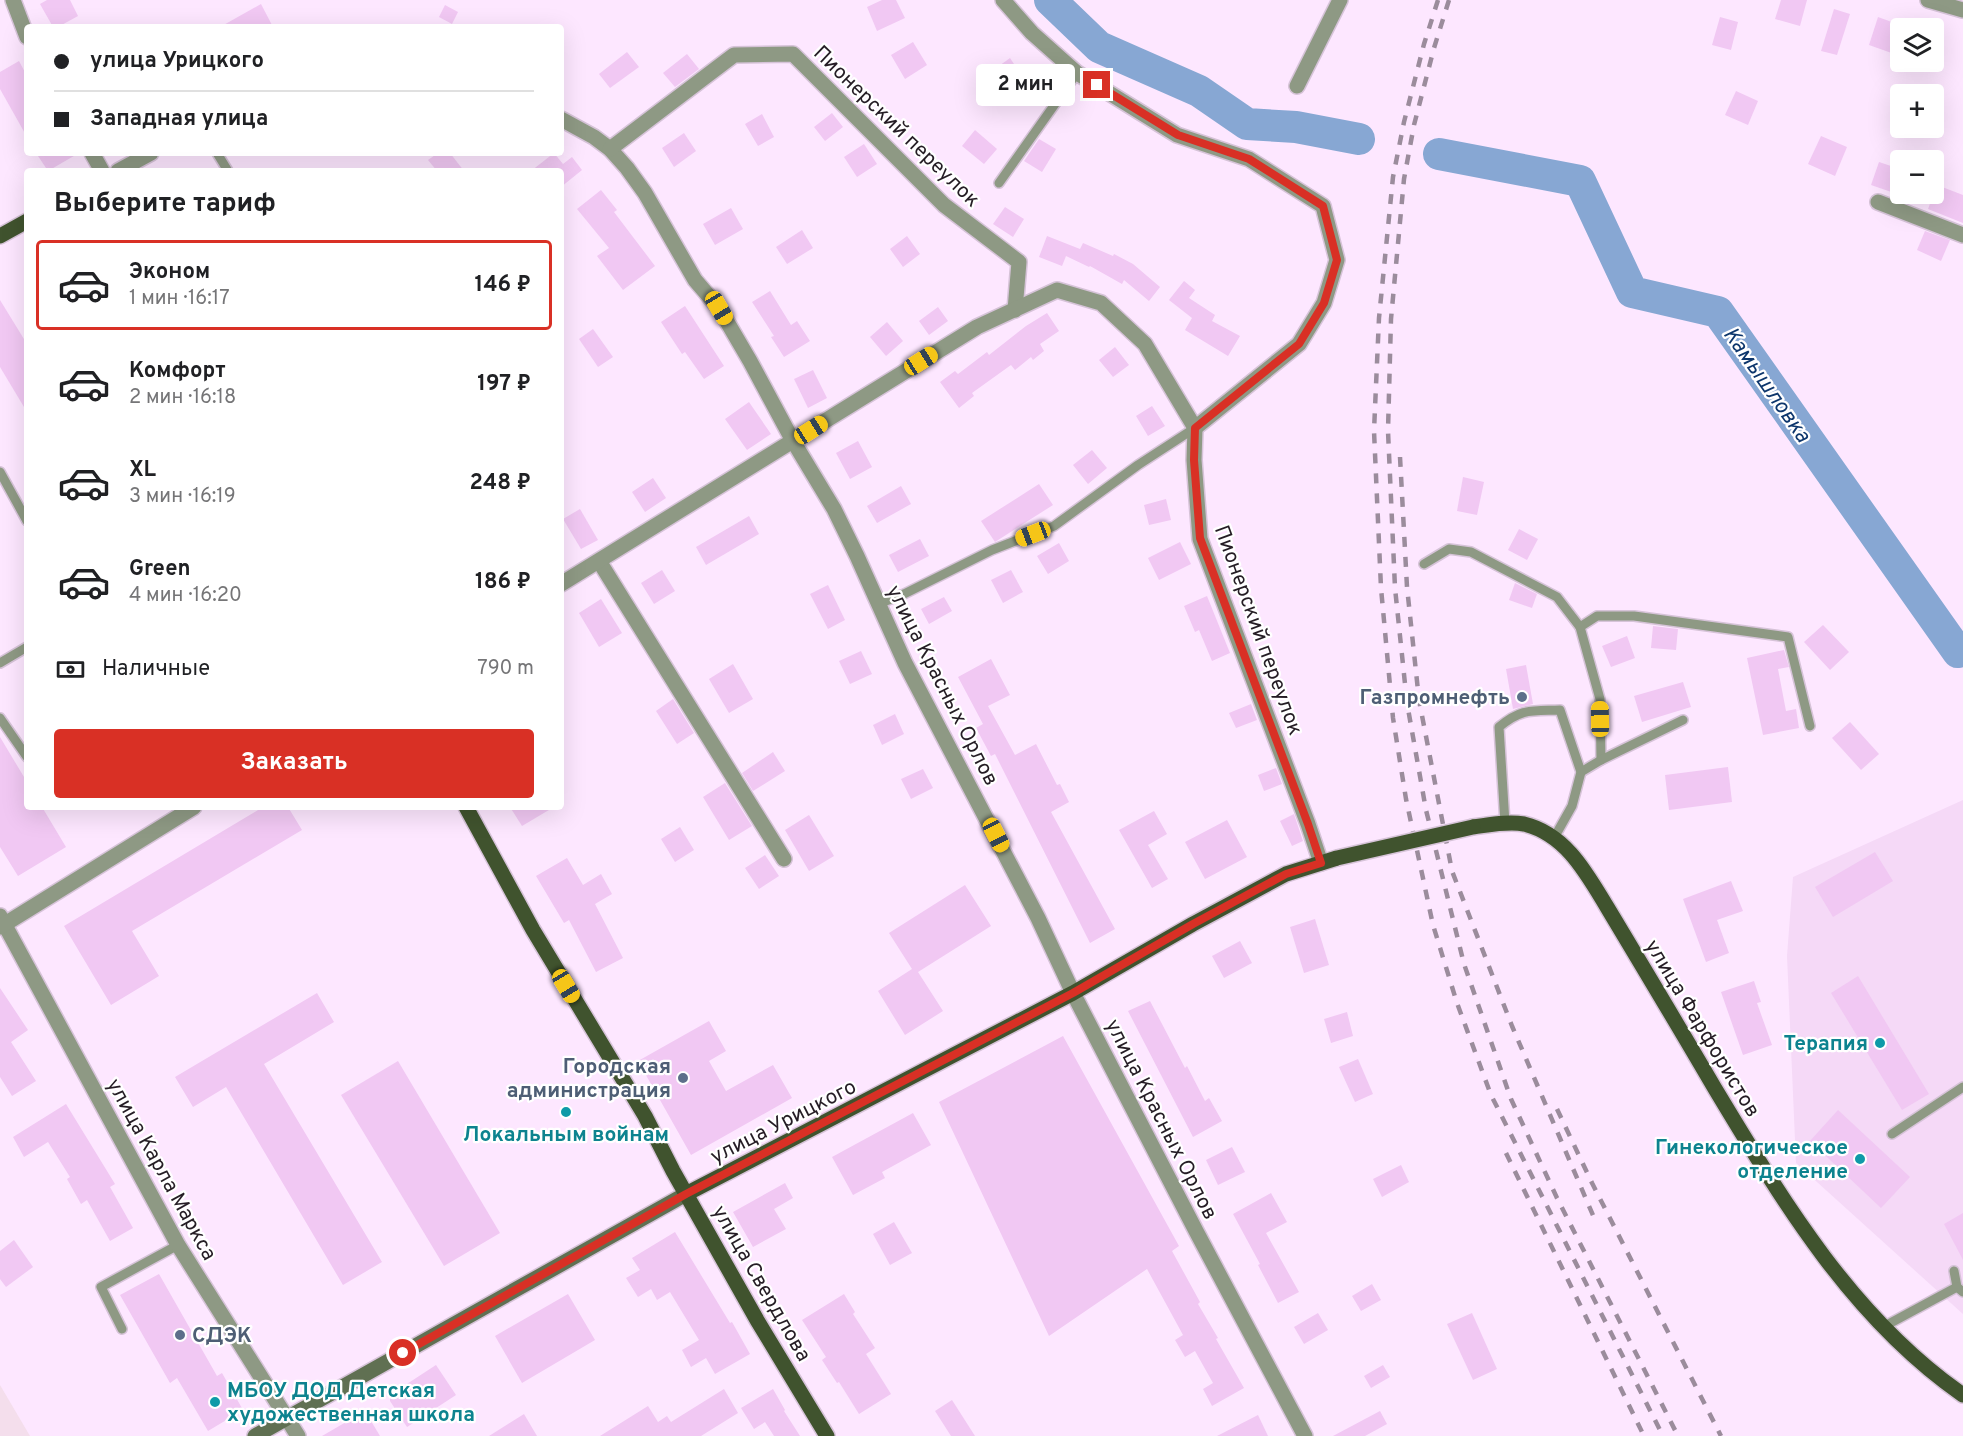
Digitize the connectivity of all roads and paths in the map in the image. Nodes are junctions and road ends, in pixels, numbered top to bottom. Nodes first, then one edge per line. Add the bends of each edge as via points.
1 (1003, 0) edge
2 (1340, 0) edge
3 (1928, 0) edge
4 (16, 1) edge
5 (1963, 10) edge
6 (24, 27) edge
7 (1077, 73) junction
8 (1297, 86) dead end
9 (564, 121) edge
10 (610, 149) junction
11 (146, 156) edge
12 (124, 168) edge
13 (999, 183) dead end
14 (1878, 202) dead end
15 (24, 224) edge
16 (1963, 235) edge
17 (0, 236) edge
18 (1014, 310) junction
19 (1195, 428) junction
20 (793, 441) junction
21 (0, 472) edge
22 (24, 516) edge
23 (599, 561) junction
24 (1424, 564) dead end
25 (564, 582) edge
26 (878, 604) junction
27 (1580, 627) junction
28 (24, 649) edge
29 (0, 663) edge
30 (0, 718) edge
31 (1683, 720) dead end
32 (1810, 726) dead end
33 (24, 753) edge
34 (1600, 760) junction
35 (1581, 772) junction
36 (189, 810) edge
37 (468, 810) edge
38 (1505, 823) junction
39 (1554, 838) junction
40 (784, 859) dead end
41 (1321, 863) junction
42 (2, 922) edge
43 (1073, 993) junction
44 (1963, 1087) edge
45 (1892, 1134) dead end
46 (686, 1194) junction
47 (178, 1245) junction
48 (1954, 1271) dead end
49 (1960, 1289) edge
50 (1883, 1327) junction
51 (122, 1329) dead end
52 (1963, 1395) edge
53 (288, 1417) junction
54 (255, 1436) edge
55 (298, 1436) edge
56 (827, 1436) edge
57 (1305, 1436) edge

1 - 7 street via 1032,33
2 - 8 street
3 - 5 street
4 - 6 street
7 - 13 lane
7 - 19 street via 1178,135 1249,159 1323,206 1337,260 1324,303 1299,344
9 - 10 street, улица Красных Орлов
10 - 18 street, Пионерский переулок via 734,56 793,54 944,205 1019,262
10 - 20 street, улица Красных Орлов via 645,193 695,280 719,308
11 - 12 street
14 - 16 street
15 - 17 main road
18 - 19 street via 1057,290 1101,303 1145,344
18 - 20 street via 976,327
19 - 26 lane via 1054,526 992,550
19 - 41 street, Пионерский переулок via 1200,538
20 - 23 street
20 - 26 street, улица Красных Орлов via 834,509
21 - 22 lane
23 - 25 street
23 - 40 street
24 - 27 lane via 1449,549 1471,552 1557,597
26 - 43 street, улица Красных Орлов
27 - 32 lane via 1597,616 1634,616 1788,637
27 - 34 lane via 1600,699
28 - 29 lane
30 - 33 lane
31 - 34 lane
34 - 35 lane
35 - 38 lane via 1560,710 1514,715 1500,727
35 - 39 lane via 1572,806
36 - 42 street
37 - 46 main road, улица Свердлова
38 - 39 main road via 1523,824
38 - 41 main road, улица Урицкого, bridge
39 - 50 main road, улица Фарфористов via 1586,873 1760,1165 1826,1260
41 - 43 main road, улица Урицкого via 1286,874
42 - 47 street, улица Карла Маркса
43 - 46 main road, улица Урицкого
43 - 57 street, улица Красных Орлов
44 - 45 lane
46 - 53 main road, улица Урицкого
46 - 56 main road, улица Свердлова
47 - 51 lane via 101,1287
47 - 53 street, улица Карла Маркса
48 - 49 lane
49 - 50 lane
50 - 52 main road, улица Фарфористов
53 - 54 main road, улица Урицкого
53 - 55 street, улица Карла Маркса

